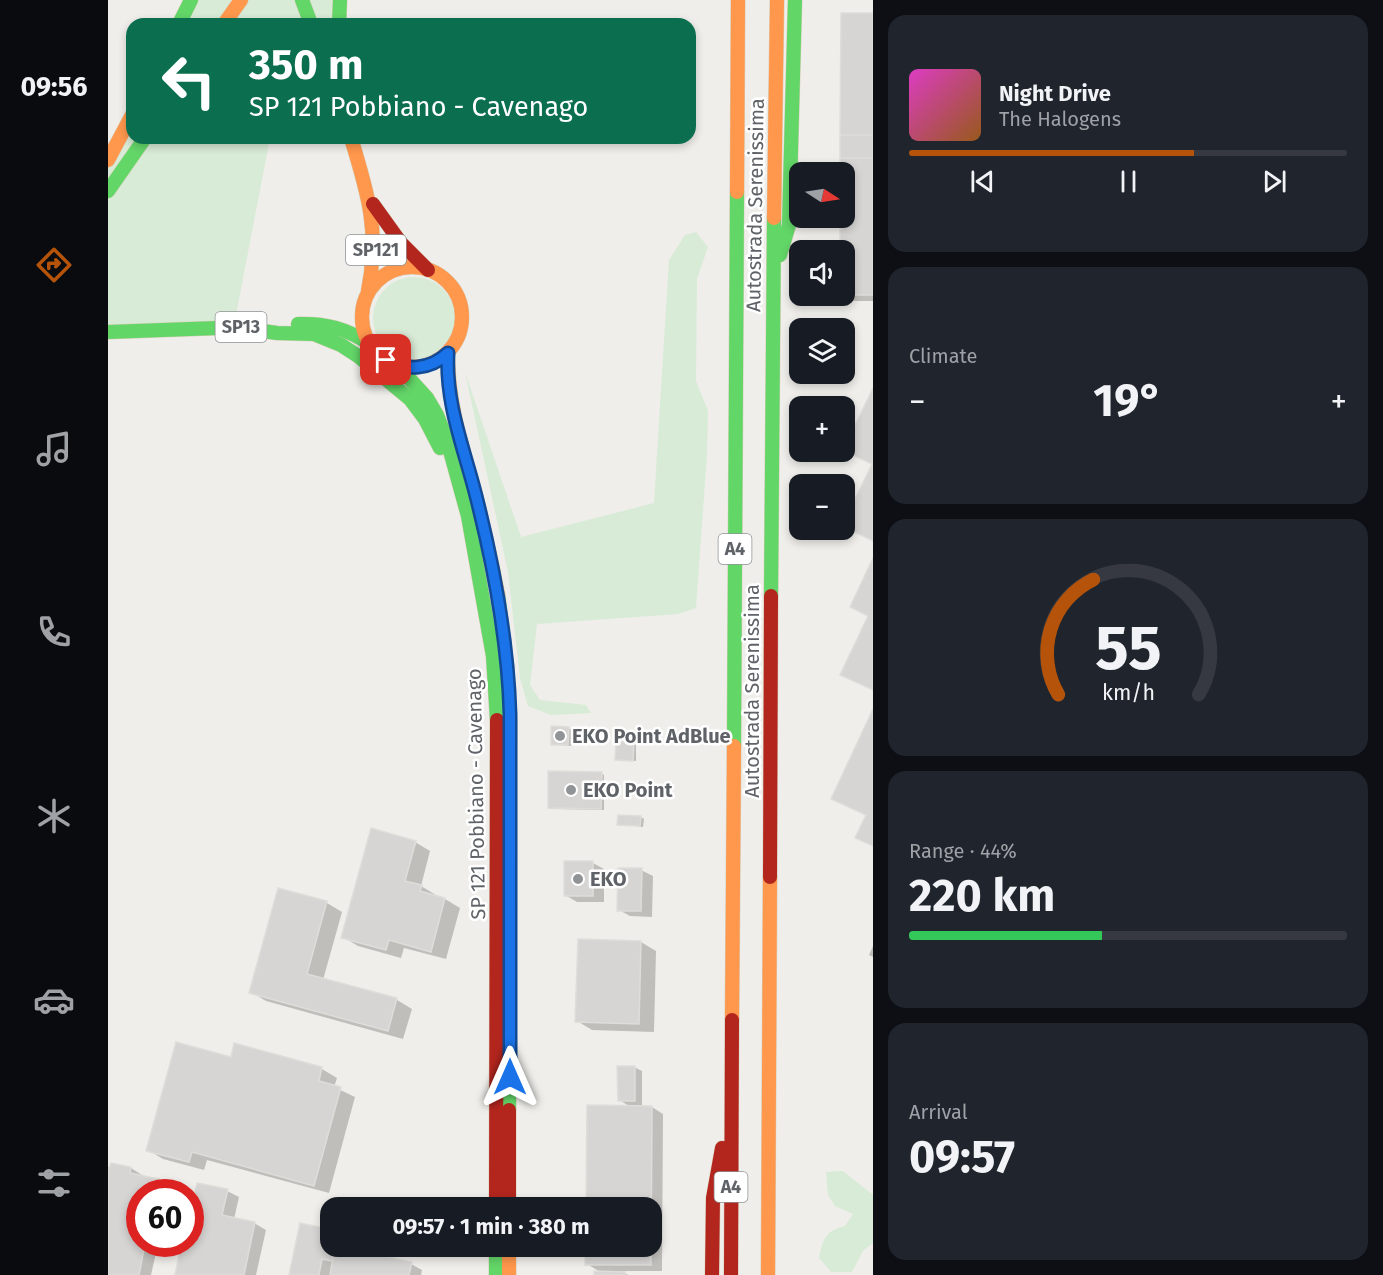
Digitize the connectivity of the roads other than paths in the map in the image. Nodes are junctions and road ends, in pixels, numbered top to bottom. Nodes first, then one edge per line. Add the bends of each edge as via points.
1 (191, 0) edge
2 (241, 0) edge
3 (302, 0) edge
4 (340, 0) edge
5 (738, 0) edge
6 (777, 0) edge
7 (795, 0) edge
8 (182, 18) edge
9 (228, 18) edge
10 (309, 18) edge
11 (339, 18) edge
12 (126, 126) edge
13 (141, 144) edge
14 (353, 144) edge
15 (108, 160) edge
16 (108, 191) edge
17 (370, 201) junction
18 (428, 270) junction
19 (773, 277) junction
20 (366, 298) junction
21 (236, 327) junction
22 (108, 333) edge
23 (370, 344) junction
24 (448, 353) junction
25 (397, 365) junction
26 (473, 540) junction
27 (731, 1098) junction
28 (496, 1197) edge
29 (509, 1197) edge
30 (496, 1257) edge
31 (509, 1257) edge
32 (496, 1275) edge
33 (509, 1275) edge
34 (712, 1275) edge
35 (731, 1275) edge
36 (768, 1275) edge

1 - 8 main road
2 - 9 main road
3 - 10 main road
4 - 11 main road
5 - 27 main road, Autostrada Serenissima / A4
6 - 19 main road, Autostrada Serenissima / A4
7 - 19 main road via 789,225
12 - 15 main road
13 - 16 main road
14 - 17 main road, SP 121 Pobbiano - Cavenago / SP121
17 - 18 main road, SP 121 Pobbiano - Cavenago / SP121 via 397,238
17 - 20 main road, SP 121 Pobbiano - Cavenago / SP121 via 376,254
18 - 20 main road, SP121 via 412,267 391,272 376,283
18 - 24 main road, SP 121 Pobbiano - Cavenago / SP121 via 448,282 461,304 460,332
19 - 36 main road, Autostrada Serenissima / A4
20 - 23 main road, SP 121 Pobbiano - Cavenago / SP121 via 363,322
21 - 22 main road, SP13
21 - 23 main road, SP13 via 327,324 343,328
21 - 26 main road, SP13 via 328,338 358,356 406,396 419,410 441,449
23 - 25 main road, SP 121 Pobbiano - Cavenago via 380,356
24 - 25 main road via 425,366
24 - 29 main road, SP 121 Pobbiano - Cavenago / SP121 via 448,394 492,567 508,682
25 - 26 main road, SP 121 Pobbiano - Cavenago via 427,398 441,424
26 - 28 main road, SP 121 Pobbiano - Cavenago via 490,633 497,704
27 - 34 main road via 713,1198
27 - 35 main road, Autostrada Serenissima / A4
30 - 32 main road
31 - 33 main road

